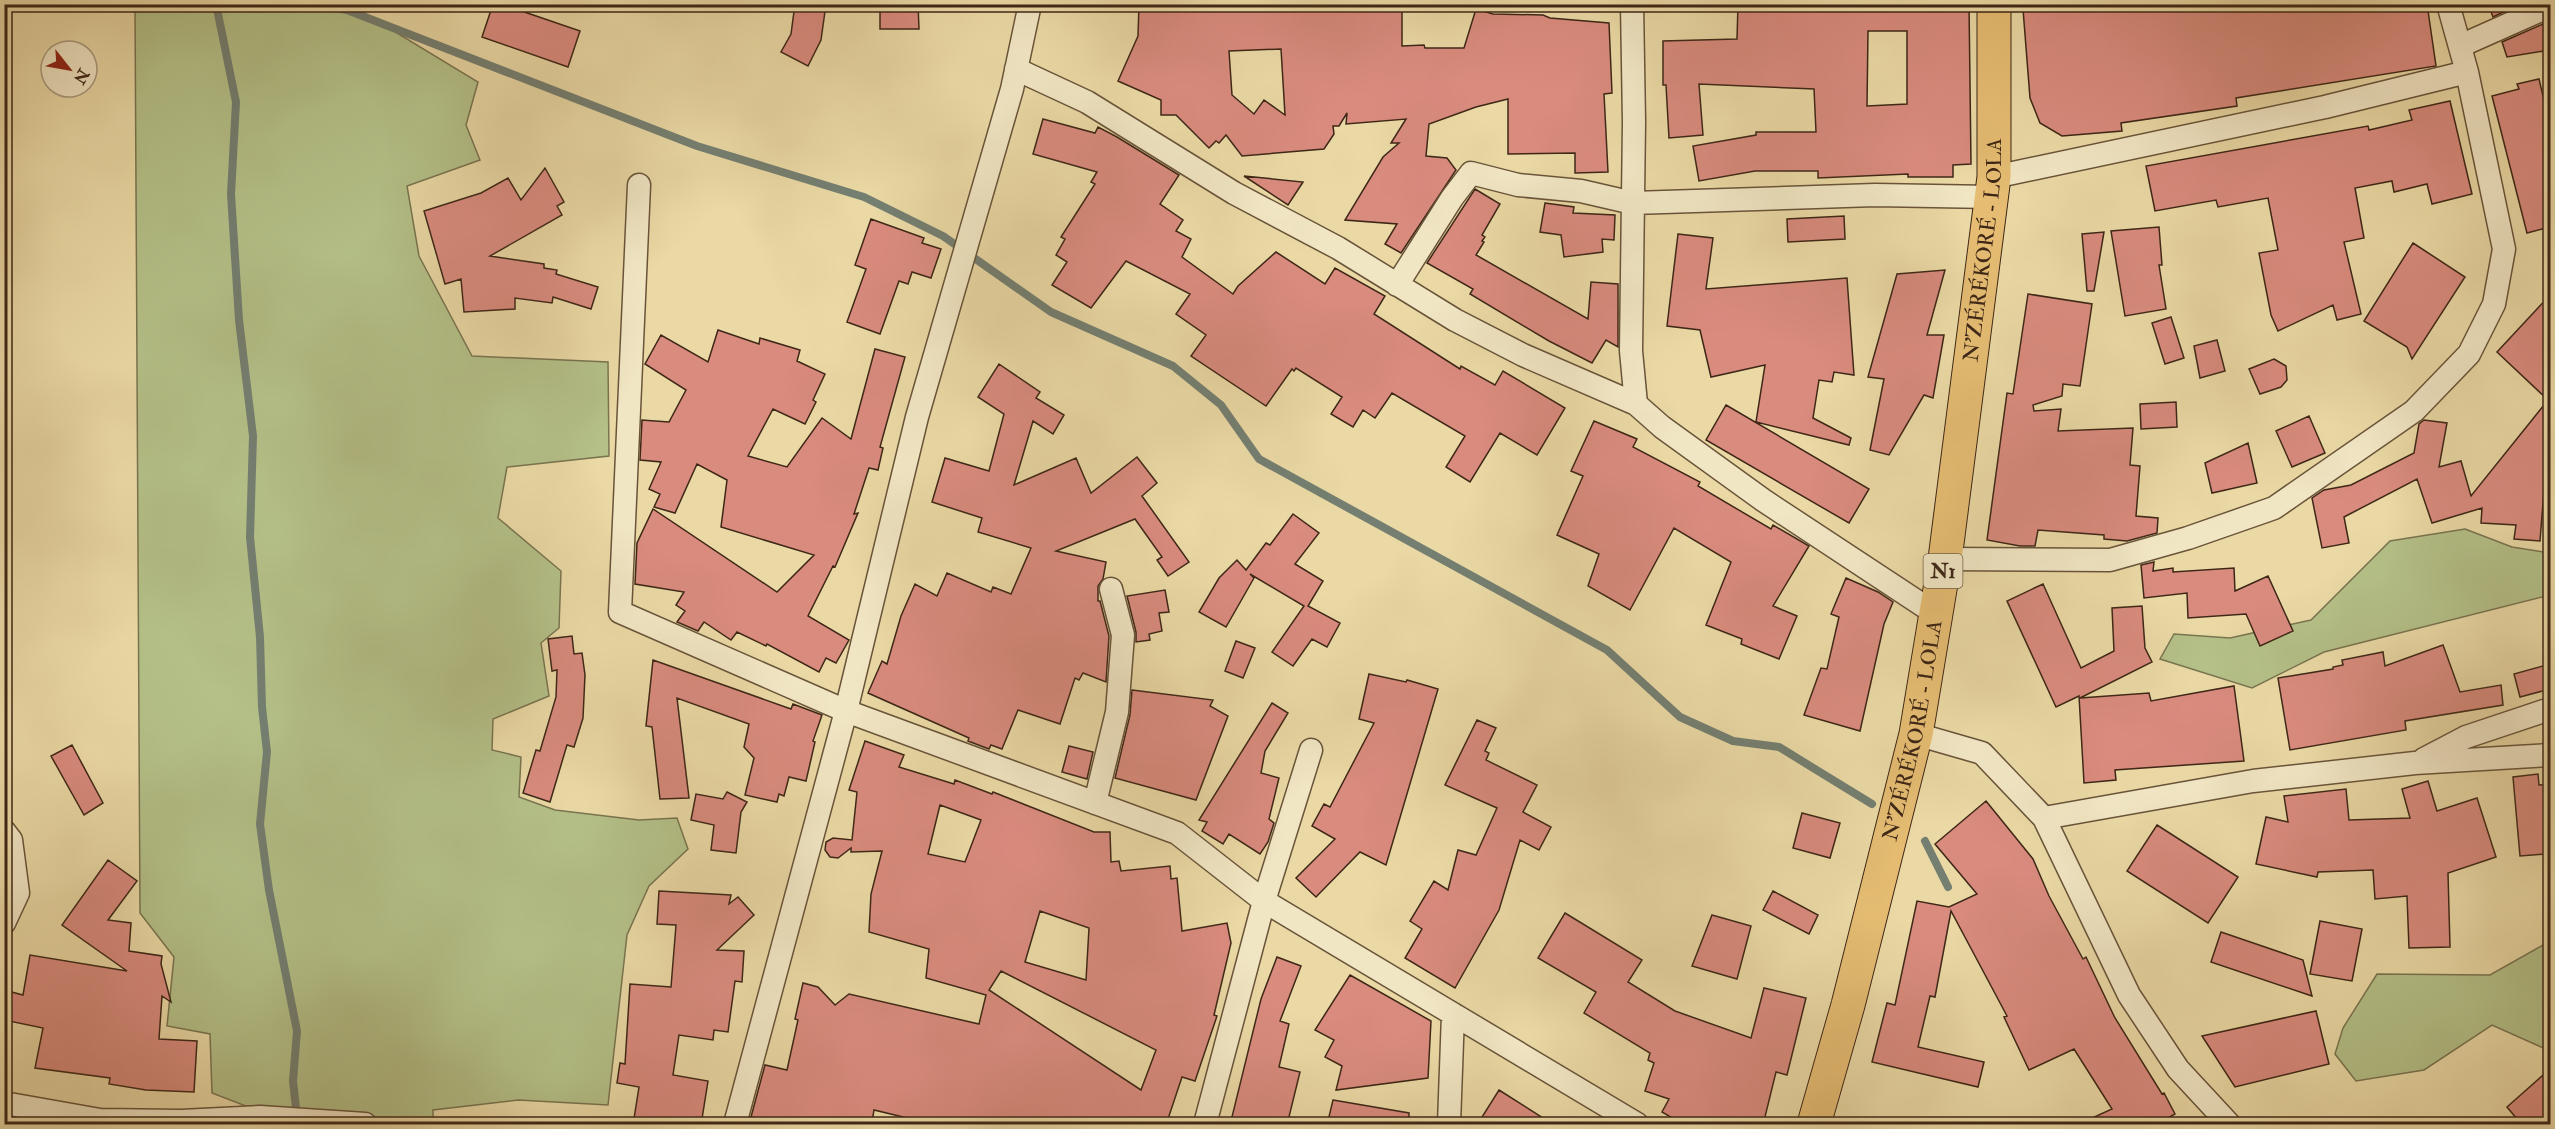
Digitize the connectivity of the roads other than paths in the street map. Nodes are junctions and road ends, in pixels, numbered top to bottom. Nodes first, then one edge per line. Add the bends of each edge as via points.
1 (1030, 4) edge
2 (1632, 4) edge
3 (1994, 4) edge
4 (2448, 4) edge
5 (2550, 6) edge
6 (2460, 46) junction
7 (1016, 69) junction
8 (2467, 72) junction
9 (639, 185) dead end
10 (1993, 187) junction
11 (1633, 203) junction
12 (1397, 285) junction
13 (1635, 404) junction
14 (1945, 559) junction
15 (1111, 589) dead end
16 (1936, 615) junction
17 (2550, 709) edge
18 (846, 711) junction
19 (1916, 734) junction
20 (1311, 750) dead end
21 (2550, 754) edge
22 (2415, 763) junction
23 (1095, 803) junction
24 (2044, 818) junction
25 (4, 831) edge
26 (1264, 901) junction
27 (4, 923) edge
28 (1453, 1014) junction
29 (4, 1102) edge
30 (179, 1123) edge
31 (364, 1125) edge
32 (735, 1125) edge
33 (1205, 1125) edge
34 (1449, 1125) edge
35 (1637, 1125) edge
36 (1814, 1125) edge
37 (2229, 1125) edge

1 - 7 street
2 - 11 street
3 - 10 highway, N'ZÉRÉKORÉ - LOLA / N1
4 - 6 street
5 - 6 street
6 - 8 street
7 - 12 street via 1087,102 1234,193 1338,248
7 - 18 street via 917,417
8 - 10 street
8 - 14 street via 2504,249 2494,303 2469,354 2414,411 2274,508 2188,538 2110,560
9 - 18 street via 620,612
10 - 11 street
10 - 14 highway, N'ZÉRÉKORÉ - LOLA / N1
11 - 12 street via 1471,173
11 - 13 street via 1631,351
12 - 13 street via 1523,355
13 - 16 street via 1763,500
14 - 16 highway, N'ZÉRÉKORÉ - LOLA / N1
15 - 23 street via 1122,635 1117,712
16 - 19 highway, N'ZÉRÉKORÉ - LOLA / N1
17 - 22 street via 2466,737
18 - 23 street
18 - 32 street
19 - 24 street via 1983,753
19 - 36 highway, N'ZÉRÉKORÉ - LOLA / N1
20 - 26 street
21 - 22 street
22 - 24 street via 2253,781
23 - 26 street via 1177,833
24 - 37 street via 2129,995 2178,1069
25 - 27 street via 11,840 18,893
26 - 28 street
26 - 33 street
28 - 34 street
28 - 35 street
29 - 30 street via 100,1120
30 - 31 street via 260,1117

